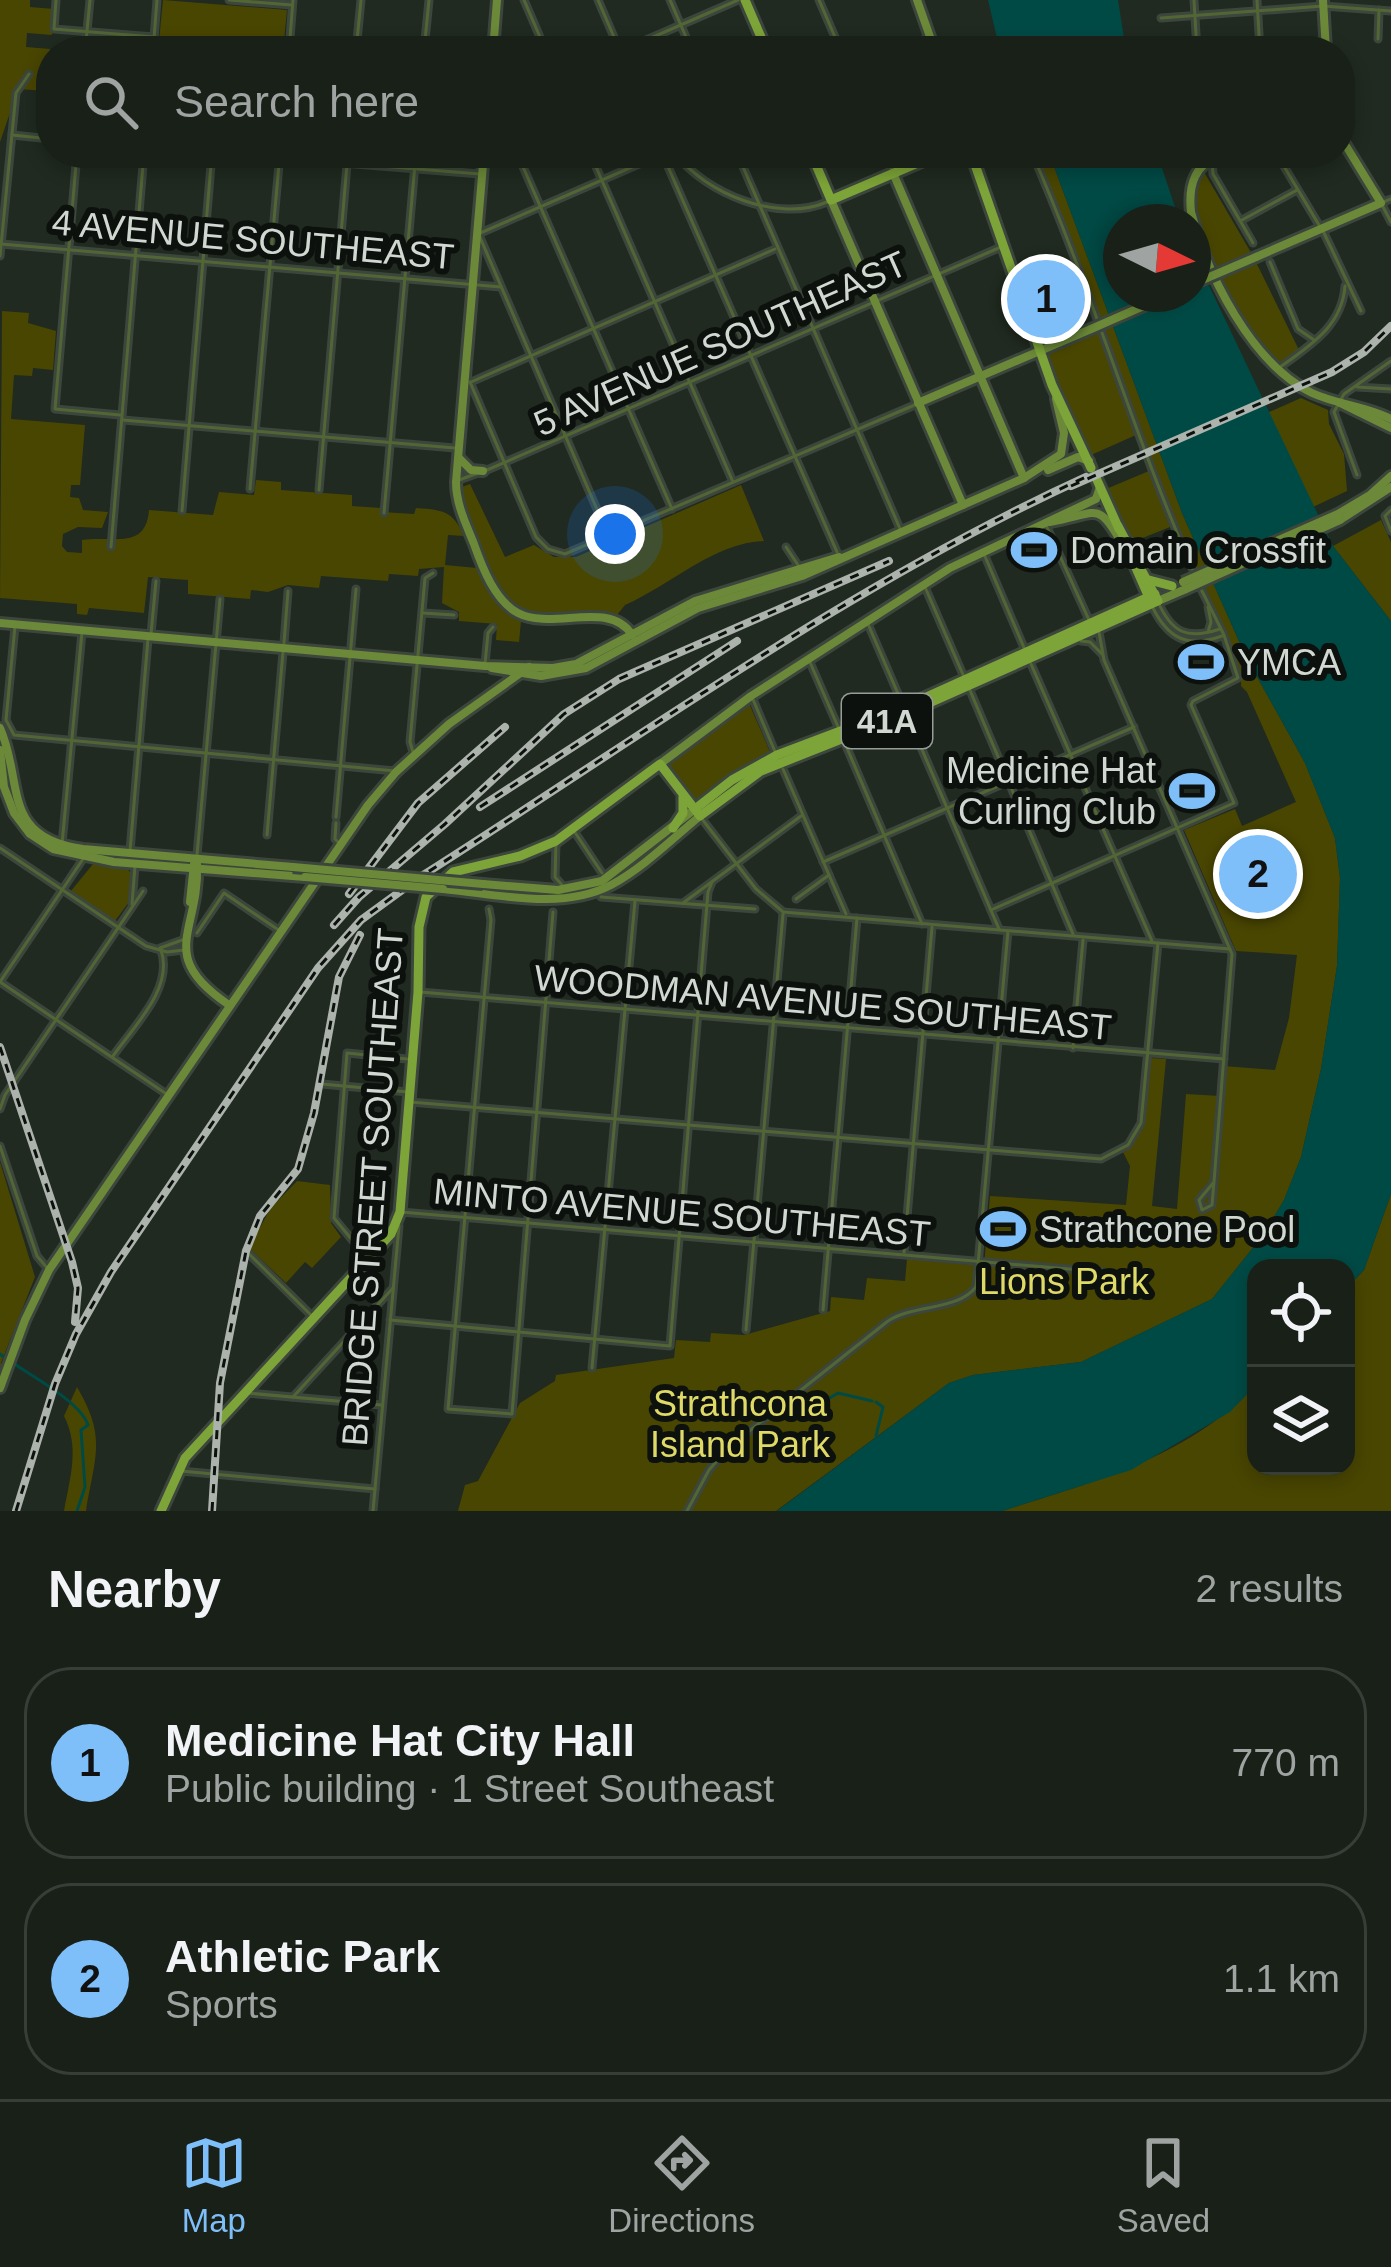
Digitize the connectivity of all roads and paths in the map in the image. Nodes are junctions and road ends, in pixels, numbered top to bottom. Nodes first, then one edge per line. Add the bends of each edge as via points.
1 (56, 0) edge
2 (90, 0) edge
3 (158, 0) edge
4 (229, 0) edge
5 (361, 0) edge
6 (429, 0) edge
7 (497, 0) edge
8 (524, 0) edge
9 (598, 0) edge
10 (670, 0) edge
11 (741, 0) edge
12 (819, 0) edge
13 (917, 0) edge
14 (1194, 0) edge
15 (1257, 0) edge
16 (293, 3) edge
17 (1323, 3) edge
18 (1257, 10) junction
19 (1379, 10) junction
20 (1391, 11) edge
21 (1195, 14) junction
22 (1161, 18) dead end
23 (681, 26) junction
24 (87, 32) junction
25 (87, 36) edge
26 (141, 36) edge
27 (154, 36) edge
28 (290, 36) edge
29 (357, 36) edge
30 (425, 36) edge
31 (494, 36) edge
32 (540, 36) edge
33 (614, 36) edge
34 (657, 36) edge
35 (685, 36) edge
36 (759, 36) edge
37 (835, 36) edge
38 (930, 36) edge
39 (1197, 36) edge
40 (1259, 36) edge
41 (1325, 36) edge
42 (1378, 39) dead end
43 (29, 74) dead end
44 (10, 135) junction
45 (36, 138) edge
46 (9, 144) junction
47 (0, 149) edge
48 (1355, 157) edge
49 (76, 168) edge
50 (143, 168) edge
51 (211, 168) edge
52 (278, 168) edge
53 (347, 168) edge
54 (401, 168) edge
55 (483, 168) edge
56 (524, 168) edge
57 (597, 168) edge
58 (629, 168) edge
59 (669, 168) edge
60 (690, 168) edge
61 (744, 168) edge
62 (817, 168) edge
63 (891, 168) edge
64 (905, 168) edge
65 (975, 168) edge
66 (1039, 168) edge
67 (1200, 168) edge
68 (1212, 168) edge
69 (1285, 168) edge
70 (414, 169) junction
71 (1196, 172) junction
72 (893, 173) junction
73 (482, 174) junction
74 (1213, 174) junction
75 (602, 180) junction
76 (1298, 189) junction
77 (831, 200) junction
78 (1386, 201) edge
79 (759, 202) junction
80 (2, 207) edge
81 (541, 207) junction
82 (1240, 220) junction
83 (1391, 222) edge
84 (1322, 228) junction
85 (477, 234) junction
86 (1253, 243) dead end
87 (1, 244) edge
88 (1003, 246) junction
89 (779, 248) junction
90 (68, 250) junction
91 (0, 256) edge
92 (136, 256) junction
93 (203, 262) junction
94 (1270, 262) dead end
95 (270, 268) junction
96 (338, 274) junction
97 (717, 274) junction
98 (937, 274) junction
99 (1211, 276) edge
100 (405, 279) junction
101 (1345, 284) junction
102 (472, 285) junction
103 (501, 287) junction
104 (655, 301) junction
105 (875, 301) junction
106 (1360, 311) dead end
107 (1129, 312) edge
108 (593, 328) junction
109 (814, 328) junction
110 (1316, 340) junction
111 (1040, 351) junction
112 (531, 355) junction
113 (752, 355) junction
114 (1391, 361) edge
115 (1278, 369) junction
116 (980, 377) junction
117 (690, 382) junction
118 (467, 384) junction
119 (1052, 385) junction
120 (1355, 386) junction
121 (1391, 389) edge
122 (1339, 403) junction
123 (918, 404) junction
124 (628, 409) junction
125 (122, 417) junction
126 (1391, 423) edge
127 (189, 425) junction
128 (858, 429) junction
129 (256, 431) junction
130 (566, 436) junction
131 (323, 437) junction
132 (390, 442) junction
133 (458, 452) junction
134 (795, 456) junction
135 (504, 463) junction
136 (1090, 464) joint
137 (483, 471) junction
138 (1357, 475) dead end
139 (1391, 476) edge
140 (1024, 478) junction
141 (456, 482) junction
142 (1098, 483) joint
143 (733, 484) junction
144 (1391, 487) edge
145 (250, 489) dead end
146 (319, 490) dead end
147 (963, 505) junction
148 (672, 510) junction
149 (182, 511) dead end
150 (1391, 511) edge
151 (384, 513) dead end
152 (1339, 517) junction
153 (1047, 523) junction
154 (1118, 526) junction
155 (901, 531) junction
156 (1391, 531) edge
157 (609, 537) junction
158 (111, 547) dead end
159 (786, 547) dead end
160 (983, 552) junction
161 (1129, 556) junction
162 (839, 557) junction
163 (433, 573) dead end
164 (801, 573) junction
165 (1147, 577) junction
166 (155, 581) dead end
167 (1180, 585) junction
168 (924, 586) junction
169 (356, 589) dead end
170 (288, 591) dead end
171 (1203, 594) junction
172 (220, 599) dead end
173 (1153, 599) junction
174 (1083, 610) junction
175 (422, 613) junction
176 (454, 615) dead end
177 (867, 622) junction
178 (0, 623) edge
179 (1091, 623) junction
180 (15, 625) junction
181 (1105, 627) junction
182 (493, 628) dead end
183 (82, 630) junction
184 (1223, 632) junction
185 (1078, 634) junction
186 (1207, 634) junction
187 (150, 636) junction
188 (634, 638) junction
189 (216, 642) junction
190 (1068, 643) junction
191 (283, 649) junction
192 (350, 654) junction
193 (1102, 655) junction
194 (1028, 656) junction
195 (809, 659) junction
196 (417, 660) junction
197 (485, 666) junction
198 (499, 671) junction
199 (525, 671) junction
200 (967, 683) junction
201 (498, 688) junction
202 (751, 695) junction
203 (905, 710) junction
204 (1134, 727) junction
205 (842, 735) junction
206 (4, 737) edge
207 (72, 740) junction
208 (139, 746) junction
209 (206, 752) junction
210 (415, 754) junction
211 (1070, 755) junction
212 (274, 758) junction
213 (778, 759) junction
214 (341, 764) junction
215 (660, 764) junction
216 (396, 772) junction
217 (1009, 782) junction
218 (681, 792) junction
219 (948, 808) junction
220 (698, 813) junction
221 (802, 815) junction
222 (29, 827) junction
223 (673, 828) junction
224 (1177, 828) junction
225 (572, 830) junction
226 (267, 835) dead end
227 (884, 836) junction
228 (556, 841) junction
229 (340, 844) junction
230 (62, 845) junction
231 (0, 848) edge
232 (130, 853) junction
233 (1114, 856) junction
234 (84, 857) junction
235 (823, 862) junction
236 (135, 864) junction
237 (738, 864) junction
238 (167, 866) junction
239 (196, 866) junction
240 (232, 872) junction
241 (602, 873) dead end
242 (829, 875) junction
243 (712, 883) junction
244 (1052, 883) junction
245 (193, 888) junction
246 (63, 890) junction
247 (143, 892) dead end
248 (572, 893) junction
249 (601, 897) dead end
250 (796, 899) dead end
251 (635, 901) junction
252 (683, 903) junction
253 (708, 905) junction
254 (132, 909) junction
255 (489, 910) dead end
256 (755, 910) dead end
257 (991, 910) junction
258 (553, 912) dead end
259 (783, 912) junction
260 (847, 917) junction
261 (857, 918) junction
262 (996, 920) junction
263 (922, 924) junction
264 (933, 925) junction
265 (118, 929) junction
266 (980, 929) junction
267 (280, 931) junction
268 (1000, 931) junction
269 (1008, 931) junction
270 (196, 933) dead end
271 (1074, 937) junction
272 (186, 938) junction
273 (1083, 938) junction
274 (1156, 943) junction
275 (160, 948) junction
276 (186, 950) junction
277 (1231, 950) junction
278 (0, 982) edge
279 (208, 991) junction
280 (418, 992) junction
281 (483, 998) junction
282 (548, 1003) junction
283 (229, 1005) junction
284 (624, 1010) junction
285 (698, 1016) junction
286 (57, 1020) junction
287 (773, 1022) junction
288 (848, 1029) junction
289 (923, 1035) junction
290 (206, 1040) junction
291 (999, 1041) junction
292 (1073, 1048) junction
293 (1149, 1053) junction
294 (112, 1058) junction
295 (412, 1059) junction
296 (1224, 1059) junction
297 (322, 1084) dead end
298 (344, 1086) junction
299 (168, 1095) junction
300 (409, 1097) junction
301 (473, 1107) junction
302 (0, 1109) edge
303 (538, 1113) junction
304 (614, 1119) junction
305 (688, 1126) junction
306 (764, 1132) junction
307 (838, 1139) junction
308 (913, 1145) junction
309 (0, 1146) edge
310 (990, 1152) junction
311 (1214, 1182) dead end
312 (400, 1212) junction
313 (464, 1217) junction
314 (528, 1223) junction
315 (604, 1229) junction
316 (679, 1236) junction
317 (754, 1242) junction
318 (829, 1248) junction
319 (246, 1251) dead end
320 (903, 1255) junction
321 (369, 1259) junction
322 (980, 1262) junction
323 (49, 1270) junction
324 (1104, 1272) dead end
325 (393, 1288) junction
326 (824, 1310) dead end
327 (314, 1318) junction
328 (391, 1320) junction
329 (455, 1326) junction
330 (746, 1330) dead end
331 (519, 1332) junction
332 (595, 1339) junction
333 (592, 1368) dead end
334 (0, 1388) edge
335 (245, 1393) junction
336 (293, 1397) junction
337 (383, 1406) junction
338 (179, 1471) junction
339 (376, 1489) junction
340 (160, 1511) edge
341 (374, 1511) edge
342 (687, 1511) edge

1 - 24 street via 54,29
2 - 24 street
3 - 27 street
4 - 16 street
5 - 29 street
6 - 30 street
7 - 31 street
8 - 32 street
9 - 33 street
10 - 23 street
11 - 23 street
11 - 36 main road
12 - 37 street
13 - 38 street
14 - 21 street
15 - 18 street
16 - 28 street
17 - 18 street
17 - 19 street
17 - 41 street
18 - 21 street
18 - 40 street
19 - 20 street
19 - 42 street
21 - 22 street
21 - 39 street
23 - 34 street
23 - 35 street
24 - 25 street
24 - 26 street
43 - 44 street via 16,93
44 - 45 street
44 - 46 street
46 - 47 street
46 - 80 street
48 - 78 street
49 - 90 street
50 - 92 street
51 - 93 street
52 - 95 street
53 - 96 street
54 - 70 street
55 - 73 street
56 - 81 street
57 - 75 street
58 - 75 street
59 - 97 street
60 - 79 street via 710,188
61 - 79 street
62 - 77 main road
63 - 72 street
64 - 72 main road
65 - 88 main road
66 - 171 street
67 - 71 street
68 - 74 street
69 - 76 street
70 - 73 street
70 - 100 street
71 - 74 street
71 - 115 street via 1190,205 1198,236 1235,316
72 - 77 main road
72 - 98 street
73 - 85 street
74 - 82 street
75 - 81 street
75 - 104 street
76 - 82 street
76 - 84 street
77 - 79 street via 805,211
77 - 105 street
78 - 83 street
78 - 84 street
79 - 89 street
80 - 87 street
81 - 85 street
81 - 108 street
82 - 86 street
84 - 99 street, bridge
84 - 101 street
85 - 102 street
85 - 103 street
87 - 90 street, 4 AVENUE SOUTHEAST
87 - 91 street
88 - 98 street, 5 AVENUE SOUTHEAST
88 - 111 main road
89 - 97 street
89 - 109 street
90 - 92 street, 4 AVENUE SOUTHEAST
90 - 125 street via 55,409
92 - 93 street, 4 AVENUE SOUTHEAST
92 - 125 street
93 - 95 street, 4 AVENUE SOUTHEAST
93 - 127 street
94 - 110 street via 1298,328
95 - 96 street, 4 AVENUE SOUTHEAST
95 - 129 street
96 - 100 street, 4 AVENUE SOUTHEAST
96 - 131 street
97 - 104 street
97 - 113 street
98 - 105 street, 5 AVENUE SOUTHEAST
98 - 116 street
100 - 102 street, 4 AVENUE SOUTHEAST
100 - 132 street
101 - 106 street
101 - 110 street via 1339,313
102 - 103 street, 4 AVENUE SOUTHEAST
102 - 118 street
103 - 112 street
104 - 108 street
104 - 117 street
105 - 109 street, 5 AVENUE SOUTHEAST
105 - 123 street
107 - 111 street, bridge
108 - 112 street
108 - 124 street
109 - 113 street, 5 AVENUE SOUTHEAST
109 - 128 street
110 - 115 street
111 - 116 street
111 - 119 main road
112 - 118 street
112 - 130 street
113 - 117 street, 5 AVENUE SOUTHEAST
113 - 134 street
114 - 120 street
115 - 122 street
116 - 123 street
116 - 140 street
117 - 124 street, 5 AVENUE SOUTHEAST
117 - 143 street
118 - 133 street
118 - 135 street
119 - 136 main road
119 - 140 street via 1064,448
120 - 121 street
120 - 122 street
122 - 126 street
122 - 138 street via 1335,423
123 - 128 street
123 - 147 street
124 - 130 street, 5 AVENUE SOUTHEAST
124 - 148 street
125 - 127 street
125 - 158 street
127 - 129 street
127 - 149 street
128 - 134 street
128 - 155 street
129 - 131 street
129 - 145 street
130 - 135 street, 5 AVENUE SOUTHEAST
130 - 157 street
131 - 132 street
131 - 146 street
132 - 133 street
132 - 151 street
133 - 137 street via 471,470
133 - 141 street
134 - 143 street
134 - 162 street
135 - 137 street, 5 AVENUE SOUTHEAST
135 - 157 street via 548,549 565,554
136 - 140 street via 1078,457
137 - 141 street, 5 AVENUE SOUTHEAST
139 - 152 street
140 - 147 street
141 - 188 street via 482,565 513,610 538,619 613,619
142 - 153 street via 1096,500
142 - 154 main road
143 - 148 street
144 - 152 street
147 - 155 street
148 - 157 street
150 - 156 street
152 - 167 street, bridge
153 - 160 street
153 - 161 street via 1102,515
153 - 174 street
154 - 161 main road
154 - 165 main road
155 - 162 street
159 - 164 street
160 - 168 street
160 - 194 street
161 - 173 main road
162 - 164 street
163 - 175 street via 424,578
164 - 188 street via 695,601
165 - 167 main road
165 - 173 main road
166 - 187 street
167 - 173 street
168 - 177 street
168 - 200 street
169 - 192 street
170 - 191 street
171 - 184 street
171 - 186 street
172 - 189 street
173 - 179 main road, 41A
173 - 181 main road, 41A
173 - 184 street via 1166,629 1183,641
173 - 186 street via 1176,630
174 - 179 street
174 - 185 street
175 - 176 street
175 - 196 street
177 - 195 street
177 - 203 street
178 - 180 street
179 - 185 main road, 41A
180 - 183 street
180 - 206 street
181 - 185 main road, 41A
181 - 193 street via 1097,638
182 - 197 street
183 - 187 street
183 - 207 street
184 - 186 street
184 - 224 street via 1239,676 1191,703 1234,803
185 - 190 main road, 41A
185 - 194 main road, 41A
187 - 189 street
187 - 208 street
188 - 199 street via 577,671
189 - 191 street
189 - 209 street
190 - 193 street via 1090,641
190 - 194 main road, 41A
191 - 192 street
191 - 212 street
192 - 196 street
192 - 214 street
193 - 204 street
194 - 200 main road, 41A
194 - 211 street
195 - 202 street
195 - 205 street
196 - 197 street
196 - 210 street
197 - 198 street
197 - 199 street
198 - 199 street
198 - 201 street
199 - 201 street
200 - 203 main road, 41A
200 - 217 street
201 - 210 street
202 - 213 street
202 - 215 street
203 - 205 main road, 41A
203 - 219 street
204 - 211 street
204 - 224 street
205 - 213 main road, 41A
205 - 227 street
206 - 207 street
206 - 222 street via 12,790
207 - 208 street
207 - 230 street
208 - 209 street
208 - 232 street
209 - 212 street
209 - 239 street
210 - 216 street
211 - 217 street
211 - 233 street
212 - 214 street
212 - 226 street
213 - 220 main road, 41A via 732,780
213 - 221 street
214 - 216 street
214 - 229 street
215 - 218 main road
215 - 225 main road
216 - 229 street
217 - 219 street
217 - 244 street
218 - 220 main road
218 - 223 main road via 684,809
219 - 227 street
219 - 257 street
220 - 223 street
220 - 237 street
220 - 248 street via 614,884
221 - 235 street
221 - 237 street
222 - 230 street
222 - 234 street via 52,849
223 - 248 street via 620,871
224 - 233 street
224 - 277 street
225 - 228 main road
225 - 241 street
227 - 235 street
227 - 263 street
228 - 248 street via 555,878
228 - 280 main road, BRIDGE STREET SOUTHEAST via 446,876 423,903
229 - 267 street
230 - 232 street
231 - 246 street
232 - 239 street
233 - 244 street
233 - 274 street
234 - 236 street
234 - 246 street
235 - 242 street
236 - 238 street
236 - 254 street
237 - 243 street
237 - 259 street
238 - 239 street
238 - 245 street
239 - 240 street
239 - 245 street
239 - 248 street, bridge
240 - 245 street
240 - 248 street, bridge
242 - 250 street
242 - 260 street
243 - 252 street
243 - 253 street
244 - 257 street
244 - 271 street
245 - 272 street
246 - 265 street
246 - 278 street
247 - 254 street
249 - 251 street
251 - 252 street
251 - 284 street
252 - 253 street
253 - 256 street
253 - 285 street
254 - 265 street
255 - 281 street
257 - 262 street
258 - 282 street
259 - 260 street
259 - 287 street
260 - 261 street
261 - 263 street
261 - 288 street
262 - 266 street
262 - 268 street
263 - 264 street
264 - 266 street
264 - 289 street
265 - 275 street
265 - 286 street
266 - 268 street
267 - 270 street via 224,892
267 - 283 street
268 - 269 street
269 - 271 street
269 - 291 street
271 - 273 street
272 - 275 street
272 - 276 street
273 - 274 street
273 - 292 street
274 - 277 street
274 - 293 street
275 - 276 street
275 - 294 street via 161,985
276 - 279 street
277 - 296 street
278 - 286 street
279 - 283 street
279 - 290 street via 218,1012
280 - 281 street, WOODMAN AVENUE SOUTHEAST
280 - 295 main road, BRIDGE STREET SOUTHEAST
281 - 282 street, WOODMAN AVENUE SOUTHEAST
281 - 301 street
282 - 284 street, WOODMAN AVENUE SOUTHEAST
282 - 303 street
283 - 290 street
284 - 285 street, WOODMAN AVENUE SOUTHEAST
284 - 304 street
285 - 287 street, WOODMAN AVENUE SOUTHEAST
285 - 305 street
286 - 294 street
286 - 302 street
287 - 288 street, WOODMAN AVENUE SOUTHEAST
287 - 306 street
288 - 289 street, WOODMAN AVENUE SOUTHEAST
288 - 307 street
289 - 291 street, WOODMAN AVENUE SOUTHEAST
289 - 308 street
290 - 299 street
291 - 292 street, WOODMAN AVENUE SOUTHEAST
291 - 310 street
292 - 293 street, WOODMAN AVENUE SOUTHEAST
293 - 296 street, WOODMAN AVENUE SOUTHEAST
293 - 310 street via 1142,1123 1117,1153 1092,1160
294 - 299 street
295 - 298 street via 347,1053
295 - 300 main road, BRIDGE STREET SOUTHEAST
296 - 311 street
297 - 298 street
298 - 300 street
298 - 321 street via 334,1218
299 - 323 street
300 - 301 street
300 - 312 main road, BRIDGE STREET SOUTHEAST
301 - 303 street
301 - 313 street
303 - 304 street
303 - 314 street
304 - 305 street
304 - 315 street
305 - 306 street
305 - 316 street
306 - 307 street
306 - 317 street
307 - 308 street
307 - 318 street
308 - 310 street
308 - 320 street
309 - 323 street via 37,1256
310 - 322 street
312 - 313 street, MINTO AVENUE SOUTHEAST
312 - 321 main road
312 - 325 street, BRIDGE STREET SOUTHEAST
313 - 314 street, MINTO AVENUE SOUTHEAST
313 - 329 street
314 - 315 street, MINTO AVENUE SOUTHEAST
314 - 331 street
315 - 316 street, MINTO AVENUE SOUTHEAST
315 - 332 street
316 - 317 street, MINTO AVENUE SOUTHEAST
316 - 332 street via 670,1346
317 - 318 street, MINTO AVENUE SOUTHEAST
317 - 330 street
318 - 320 street, MINTO AVENUE SOUTHEAST
318 - 326 street
319 - 327 street
320 - 322 street, MINTO AVENUE SOUTHEAST
321 - 327 main road
322 - 324 street, MINTO AVENUE SOUTHEAST
322 - 342 street via 968,1296 894,1317 736,1441
323 - 334 street
325 - 328 street, BRIDGE STREET SOUTHEAST
325 - 336 street
327 - 335 main road
328 - 329 street
328 - 337 street, BRIDGE STREET SOUTHEAST
329 - 331 street
329 - 331 street via 448,1409 512,1414
331 - 332 street
332 - 333 street
335 - 336 street
335 - 338 main road
336 - 337 street
337 - 339 street, BRIDGE STREET SOUTHEAST
338 - 339 street
338 - 340 main road
339 - 341 street, BRIDGE STREET SOUTHEAST

